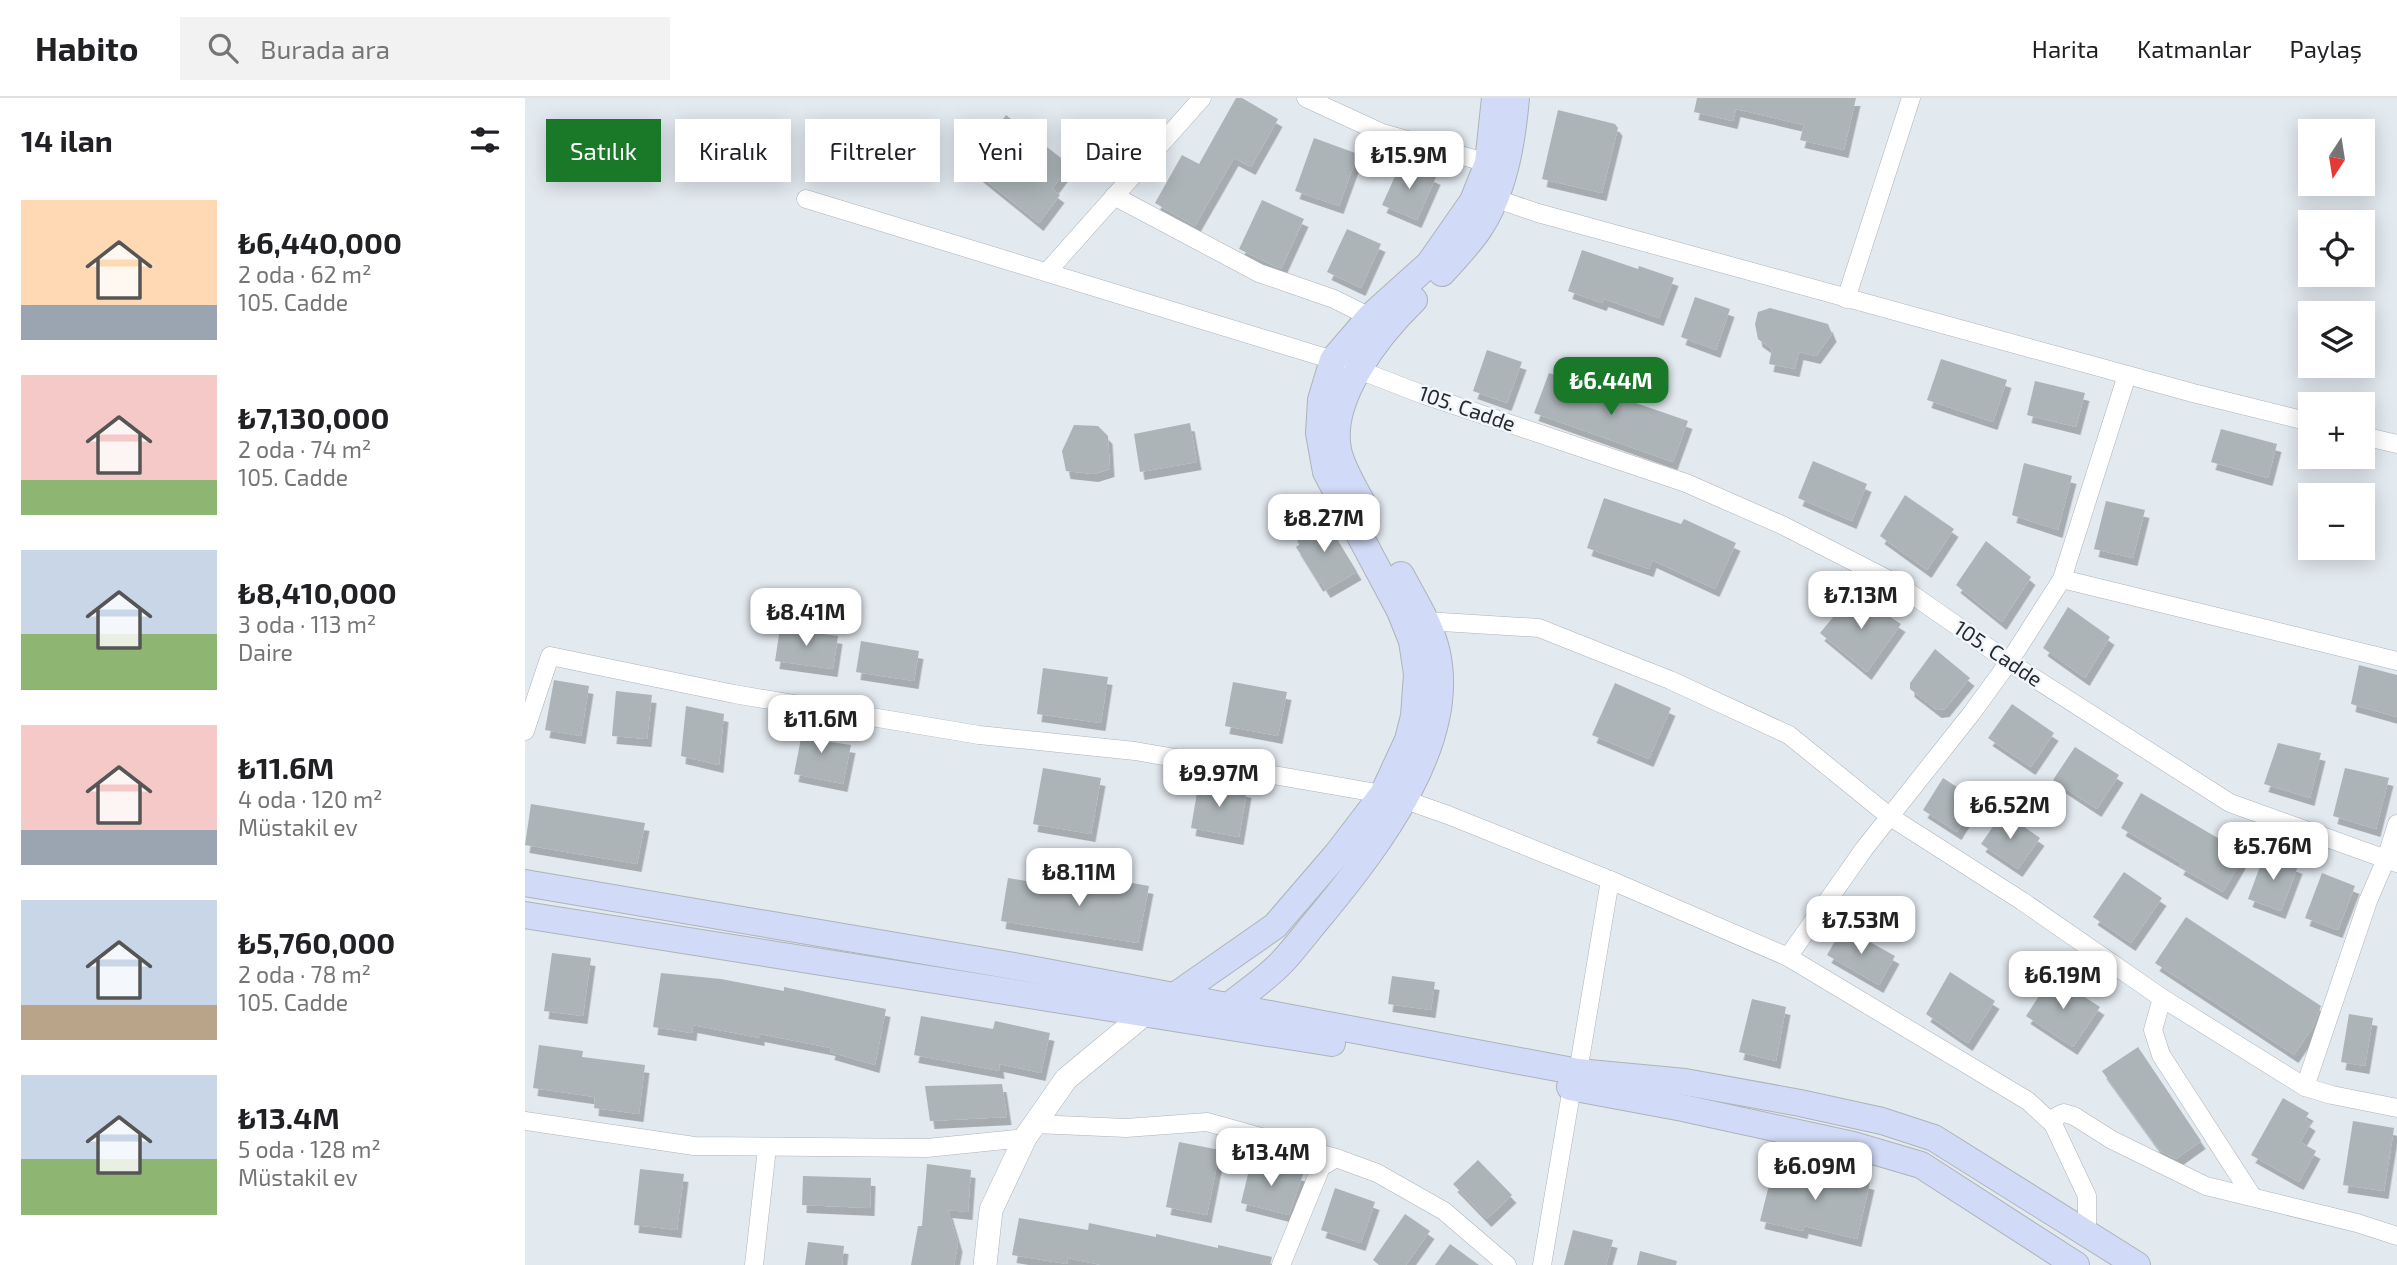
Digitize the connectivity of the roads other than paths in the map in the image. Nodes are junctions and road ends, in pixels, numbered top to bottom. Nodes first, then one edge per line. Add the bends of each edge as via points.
1 (1202, 98) edge
2 (1306, 98) edge
3 (1495, 98) edge
4 (1516, 98) edge
5 (1912, 98) edge
6 (1488, 163) junction
7 (1114, 196) junction
8 (1494, 198) junction
9 (806, 199) dead end
10 (1047, 272) junction
11 (1846, 299) junction
12 (1370, 317) junction
13 (1346, 364) junction
14 (2127, 375) junction
15 (2298, 419) edge
16 (2375, 439) edge
17 (2397, 444) edge
18 (2062, 579) junction
19 (1426, 621) junction
20 (2397, 661) edge
21 (2009, 662) junction
22 (525, 731) edge
23 (1393, 797) junction
24 (1889, 816) junction
25 (2397, 824) edge
26 (2392, 861) edge
27 (1610, 880) junction
28 (525, 883) edge
29 (525, 915) edge
30 (1788, 957) junction
31 (1176, 996) junction
32 (2162, 998) junction
33 (1229, 1006) junction
34 (1146, 1013) junction
35 (1192, 1020) junction
36 (1575, 1080) junction
37 (2305, 1087) junction
38 (2397, 1108) edge
39 (525, 1121) edge
40 (2053, 1124) junction
41 (1030, 1131) junction
42 (767, 1148) junction
43 (1336, 1158) junction
44 (2252, 1196) junction
45 (2087, 1235) junction
46 (2397, 1236) edge
47 (754, 1265) edge
48 (985, 1265) edge
49 (1281, 1265) edge
50 (1507, 1265) edge
51 (1542, 1265) edge
52 (2076, 1265) edge
53 (2137, 1265) edge

1 - 7 street
2 - 6 street via 1382,133
3 - 6 main road
4 - 8 main road via 1504,174
5 - 11 street
6 - 12 main road via 1473,201 1429,264
7 - 10 street
7 - 12 street via 1259,273
8 - 11 street
8 - 13 main road via 1478,230 1443,272
9 - 10 street, 105. Cadde
10 - 13 street, 105. Cadde
11 - 14 street
12 - 13 main road
13 - 19 main road via 1345,400 1337,432 1339,454
13 - 21 street, 105. Cadde via 1686,483 1784,526 1897,584
13 - 23 main road via 1321,400 1319,433 1326,472 1400,611 1412,641 1417,674 1414,716
14 - 15 street
14 - 18 street
16 - 17 street
18 - 20 street
18 - 21 street
19 - 23 main road via 1437,653 1439,691 1433,733
19 - 24 street via 1539,628 1670,680 1789,735
21 - 24 street
21 - 26 street, 105. Cadde via 2230,803
22 - 23 street via 550,656 734,694 979,735 1135,751
23 - 27 street
23 - 31 main road via 1275,926
23 - 33 main road via 1365,862 1281,964
24 - 30 street
24 - 32 street
25 - 26 street
26 - 37 street via 2368,901
27 - 30 street
27 - 36 street
28 - 31 main road
29 - 34 main road
30 - 40 street via 2028,1101
31 - 33 main road
31 - 34 main road
32 - 37 street
32 - 44 street via 2153,1030 2161,1055
33 - 35 main road
33 - 36 main road
34 - 35 main road
34 - 41 street via 1066,1079
35 - 36 main road
36 - 45 main road via 1685,1082 1882,1121 1934,1138
36 - 51 street
36 - 52 main road via 1921,1165
37 - 38 street
39 - 42 street via 694,1146
40 - 44 street via 2057,1116 2074,1116 2206,1186
40 - 45 street via 2087,1196
41 - 42 street via 927,1148
41 - 43 street via 1207,1122
41 - 48 street via 991,1210
42 - 47 street
43 - 49 street via 1321,1167
43 - 50 street via 1377,1173 1444,1211
44 - 46 street
45 - 53 main road

